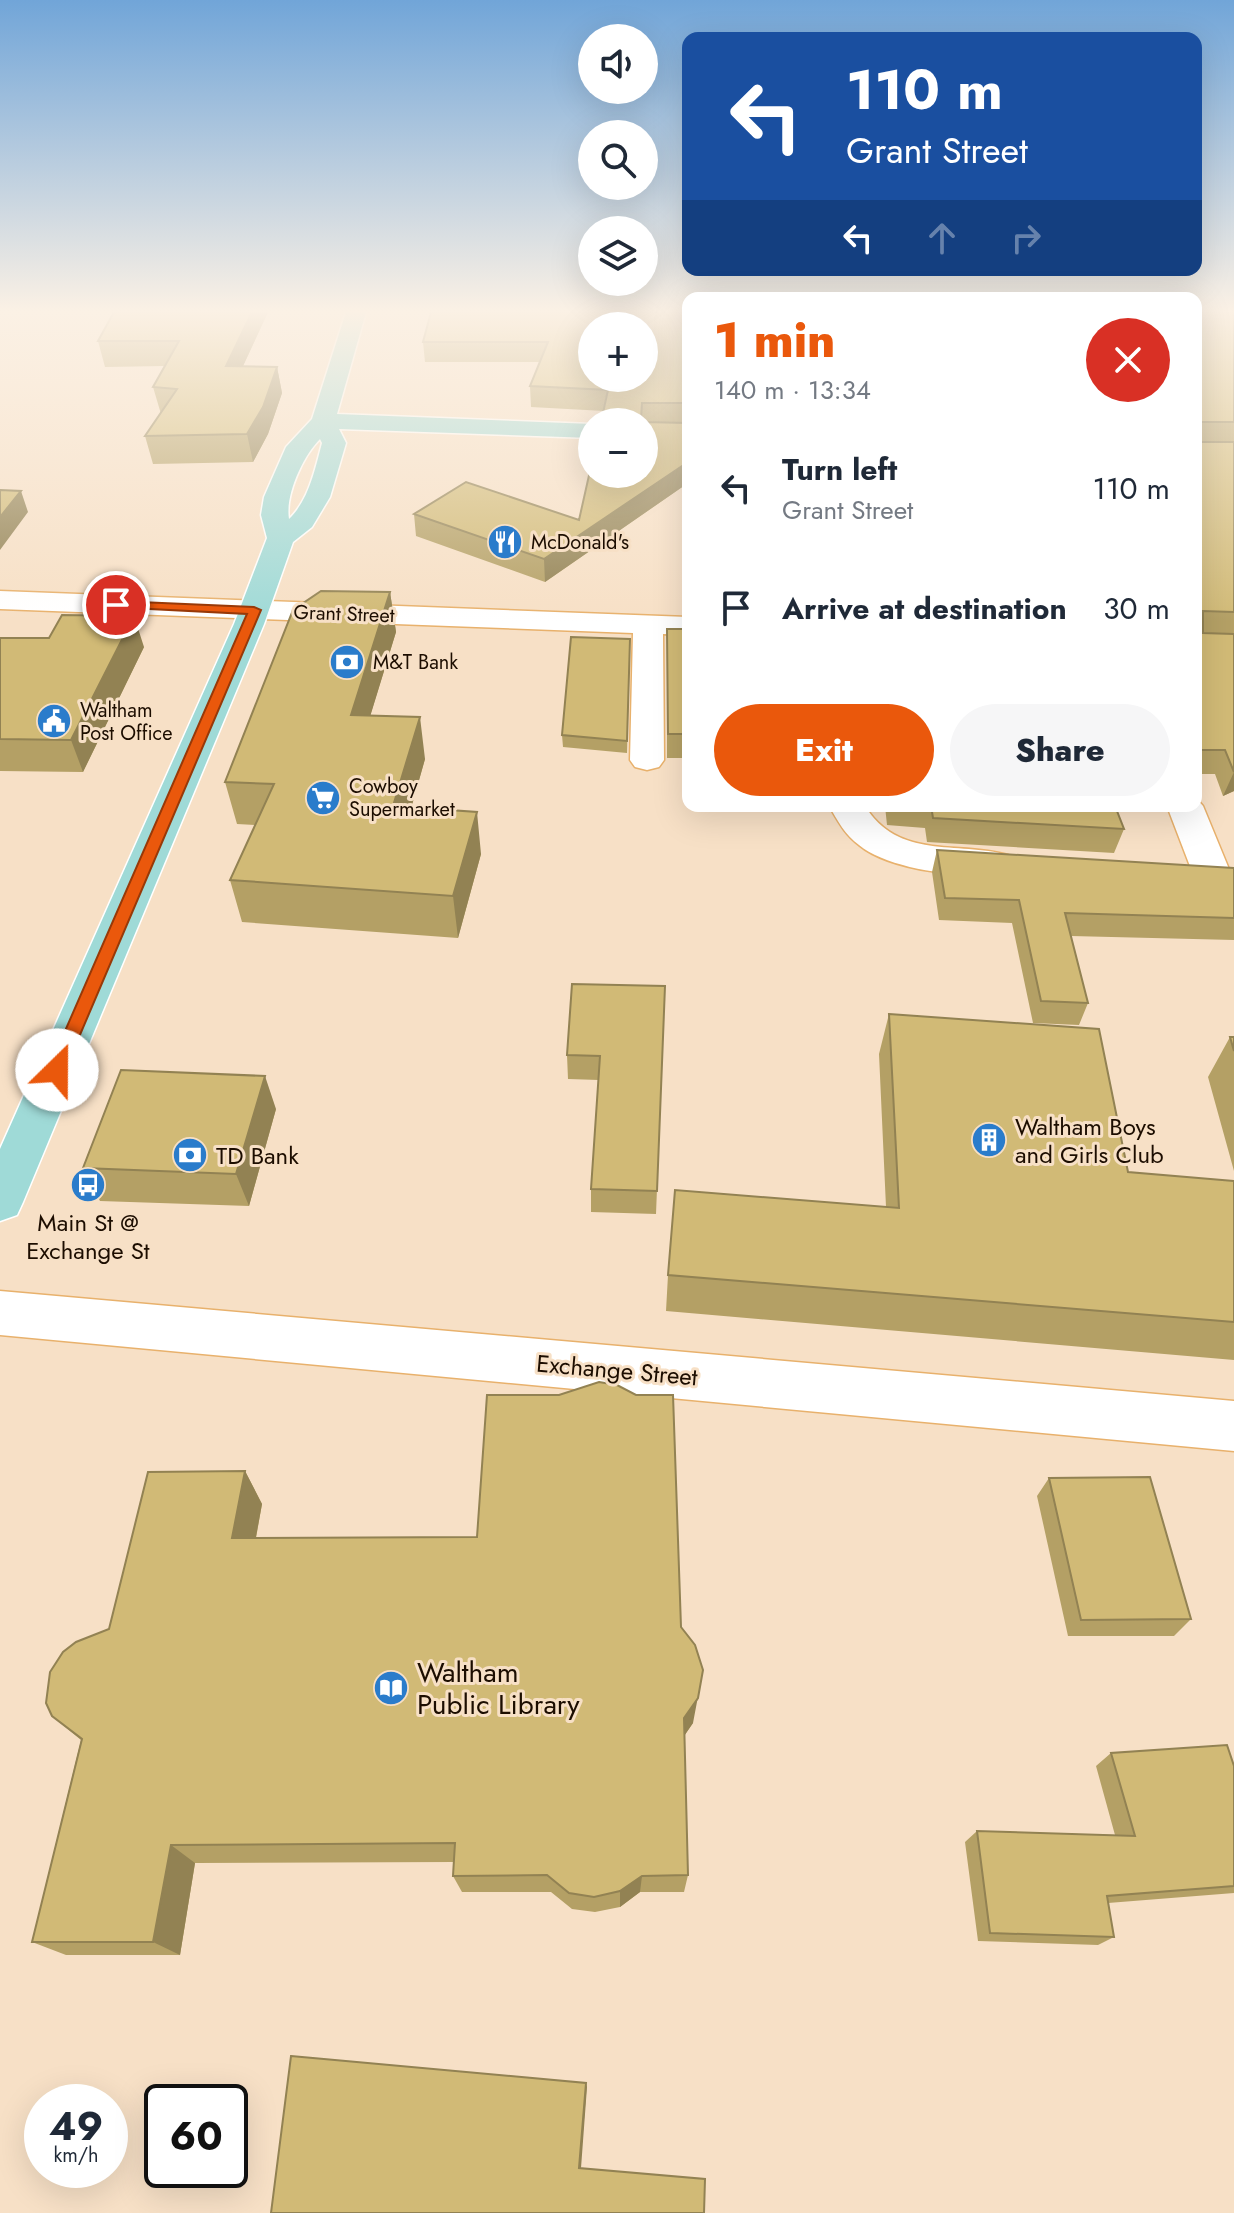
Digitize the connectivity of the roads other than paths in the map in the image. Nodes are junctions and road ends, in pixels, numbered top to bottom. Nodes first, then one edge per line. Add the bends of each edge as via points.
1 (325, 415) edge
2 (323, 421) junction
3 (578, 430) edge
4 (281, 538) junction
5 (0, 600) edge
6 (254, 610) junction
7 (648, 625) junction
8 (682, 626) edge
9 (647, 760) dead end
10 (849, 812) edge
11 (1187, 812) edge
12 (1022, 864) edge
13 (1209, 874) edge
14 (0, 1202) edge
15 (0, 1313) edge
16 (1234, 1426) edge

1 - 2 main road
2 - 3 main road
2 - 4 main road via 298,447 277,497 274,515
2 - 4 main road via 334,443 310,513
4 - 6 main road
5 - 6 street, Grant Street
6 - 7 street, Grant Street
6 - 14 main road
7 - 8 street, Grant Street
7 - 9 street
10 - 12 street via 866,835 912,856
11 - 13 street
15 - 16 street, Exchange Street

